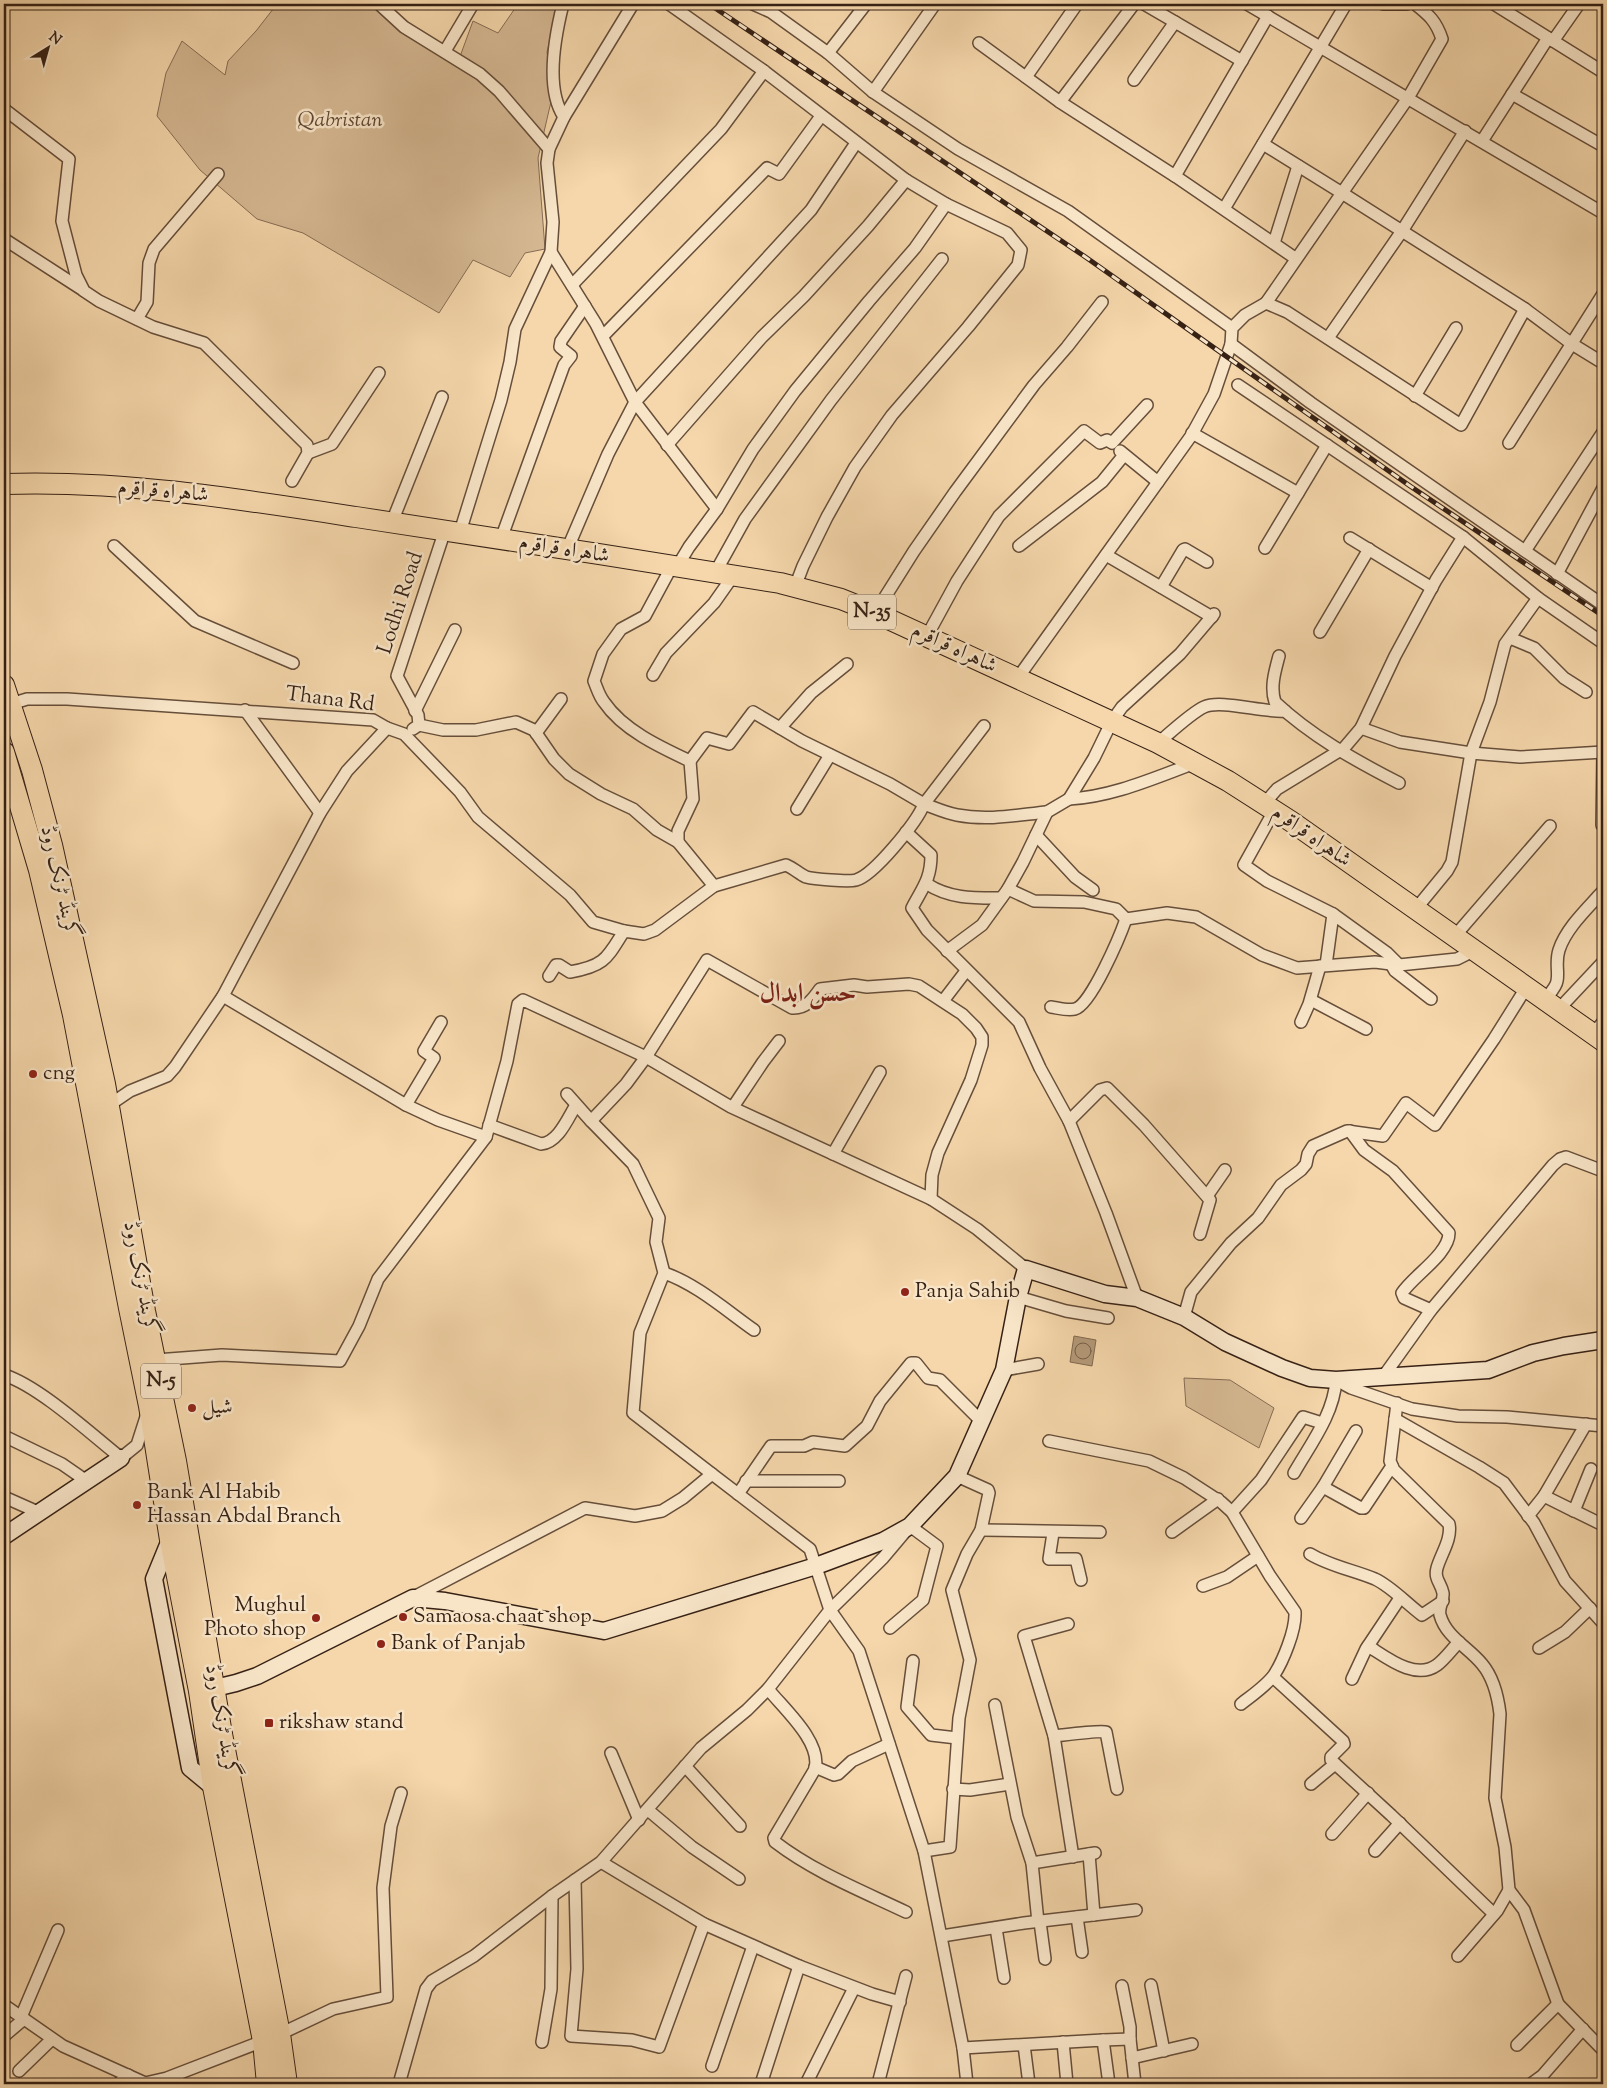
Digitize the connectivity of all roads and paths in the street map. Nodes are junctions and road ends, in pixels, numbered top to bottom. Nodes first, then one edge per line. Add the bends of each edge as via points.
1 (379, 4) edge
2 (473, 4) edge
3 (563, 4) edge
4 (633, 4) edge
5 (668, 4) edge
6 (754, 4) edge
7 (866, 4) edge
8 (935, 4) edge
9 (1077, 4) edge
10 (1134, 4) edge
11 (1144, 4) edge
12 (1246, 4) edge
13 (1346, 4) edge
14 (1383, 4) edge
15 (1407, 4) edge
16 (1415, 4) edge
17 (1494, 4) edge
18 (1579, 4) edge
19 (774, 8) edge
20 (1268, 16) junction
21 (1175, 22) junction
22 (1550, 39) junction
23 (979, 43) dead end
24 (1320, 46) junction
25 (445, 51) junction
26 (828, 54) junction
27 (1242, 61) junction
28 (764, 71) junction
29 (1603, 72) edge
30 (1026, 77) junction
31 (1134, 80) dead end
32 (873, 92) junction
33 (1512, 94) junction
34 (1408, 98) junction
35 (1060, 102) junction
36 (4, 109) edge
37 (821, 116) junction
38 (564, 117) junction
39 (1465, 131) junction
40 (1482, 142) junction
41 (856, 143) junction
42 (1263, 144) junction
43 (1603, 146) edge
44 (550, 149) junction
45 (1298, 166) junction
46 (218, 174) dead end
47 (1175, 176) junction
48 (906, 180) junction
49 (1342, 193) junction
50 (946, 204) junction
51 (1224, 209) junction
52 (1603, 213) edge
53 (1402, 231) junction
54 (4, 239) edge
55 (1274, 243) junction
56 (551, 252) junction
57 (1295, 258) junction
58 (942, 259) dead end
59 (572, 285) junction
60 (84, 291) junction
61 (1603, 294) edge
62 (1102, 302) dead end
63 (1266, 303) junction
64 (585, 306) junction
65 (1525, 310) junction
66 (137, 319) junction
67 (1232, 328) junction
68 (1456, 328) dead end
69 (602, 336) junction
70 (1328, 338) junction
71 (1231, 344) junction
72 (1572, 344) junction
73 (1603, 363) edge
74 (379, 373) dead end
75 (1238, 385) dead end
76 (1416, 396) junction
77 (442, 397) dead end
78 (635, 402) junction
79 (1147, 405) dead end
80 (1603, 432) edge
81 (1192, 433) junction
82 (1112, 443) junction
83 (1509, 443) dead end
84 (667, 445) junction
85 (1327, 445) junction
86 (308, 453) junction
87 (1124, 455) junction
88 (4, 477) edge
89 (292, 481) dead end
90 (1158, 482) junction
91 (32, 483) junction
92 (4, 484) edge
93 (1603, 488) edge
94 (1298, 493) junction
95 (4, 494) edge
96 (717, 509) junction
97 (392, 522) junction
98 (452, 531) junction
99 (1463, 536) junction
100 (1350, 538) dead end
101 (501, 539) junction
102 (114, 546) dead end
103 (1019, 546) dead end
104 (1265, 548) dead end
105 (1369, 549) junction
106 (567, 550) junction
107 (1525, 551) junction
108 (1106, 555) junction
109 (1207, 562) dead end
110 (674, 567) junction
111 (724, 574) junction
112 (1557, 574) junction
113 (795, 587) junction
114 (1161, 587) junction
115 (1432, 588) junction
116 (1538, 598) junction
117 (1603, 605) edge
118 (875, 613) junction
119 (455, 630) dead end
120 (1320, 632) dead end
121 (927, 636) junction
122 (1510, 638) junction
123 (1603, 643) edge
124 (1279, 656) dead end
125 (293, 663) dead end
126 (847, 664) dead end
127 (652, 675) dead end
128 (1017, 679) junction
129 (4, 685) edge
130 (1586, 692) dead end
131 (561, 699) dead end
132 (11, 704) junction
133 (245, 710) junction
134 (415, 711) junction
135 (1284, 711) junction
136 (1112, 721) junction
137 (419, 725) junction
138 (984, 726) dead end
139 (387, 728) junction
140 (780, 728) junction
141 (1361, 728) junction
142 (536, 732) junction
143 (404, 734) junction
144 (1158, 743) junction
145 (1340, 750) junction
146 (4, 752) edge
147 (1603, 752) edge
148 (1471, 754) junction
149 (830, 755) junction
150 (690, 761) junction
151 (1195, 763) junction
152 (1399, 783) dead end
153 (1069, 799) junction
154 (924, 804) junction
155 (1269, 808) junction
156 (797, 809) dead end
157 (1047, 812) junction
158 (320, 813) junction
159 (1602, 825) dead end
160 (1550, 826) dead end
161 (906, 832) junction
162 (1036, 835) junction
163 (678, 842) junction
164 (927, 884) junction
165 (714, 886) junction
166 (1093, 890) dead end
167 (1603, 891) edge
168 (1005, 893) junction
169 (1415, 910) junction
170 (1333, 914) junction
171 (1126, 919) junction
172 (624, 931) junction
173 (1454, 937) junction
174 (1473, 951) junction
175 (947, 952) junction
176 (1603, 962) edge
177 (1395, 965) junction
178 (1323, 966) junction
179 (966, 972) junction
180 (549, 976) dead end
181 (1526, 988) junction
182 (223, 996) junction
183 (1431, 999) dead end
184 (943, 1000) junction
185 (1311, 1000) junction
186 (1551, 1005) junction
187 (1051, 1007) dead end
188 (441, 1022) dead end
189 (1301, 1022) dead end
190 (1366, 1030) dead end
191 (1600, 1033) edge
192 (779, 1041) dead end
193 (646, 1057) junction
194 (880, 1072) dead end
195 (105, 1084) junction
196 (130, 1091) junction
197 (567, 1094) dead end
198 (406, 1105) junction
199 (576, 1105) junction
200 (108, 1106) junction
201 (733, 1107) junction
202 (590, 1121) junction
203 (1069, 1121) junction
204 (489, 1125) junction
205 (1350, 1131) junction
206 (486, 1137) junction
207 (833, 1154) junction
208 (1225, 1170) dead end
209 (1603, 1171) edge
210 (1207, 1196) junction
211 (931, 1199) junction
212 (1200, 1234) dead end
213 (1026, 1269) junction
214 (664, 1274) junction
215 (1018, 1297) junction
216 (1137, 1298) junction
217 (1431, 1310) junction
218 (1184, 1317) junction
219 (1108, 1318) dead end
220 (754, 1330) dead end
221 (1603, 1340) edge
222 (156, 1360) junction
223 (1038, 1364) dead end
224 (1004, 1370) junction
225 (4, 1375) edge
226 (1383, 1377) junction
227 (1336, 1380) junction
228 (1397, 1403) junction
229 (149, 1406) junction
230 (1395, 1419) junction
231 (982, 1422) junction
232 (1322, 1423) junction
233 (1586, 1424) junction
234 (1603, 1426) edge
235 (1356, 1431) dead end
236 (4, 1436) edge
237 (1050, 1441) dead end
238 (137, 1446) junction
239 (121, 1458) junction
240 (159, 1460) junction
241 (1392, 1466) junction
242 (1591, 1469) dead end
243 (1294, 1473) dead end
244 (712, 1474) junction
245 (957, 1476) junction
246 (746, 1481) junction
247 (839, 1481) dead end
248 (88, 1482) junction
249 (1323, 1487) junction
250 (738, 1494) junction
251 (1544, 1496) junction
252 (4, 1497) edge
253 (1218, 1499) junction
254 (1574, 1511) junction
255 (1232, 1512) junction
256 (40, 1513) junction
257 (1528, 1516) junction
258 (1301, 1518) dead end
259 (1603, 1525) edge
260 (910, 1526) junction
261 (981, 1530) junction
262 (1100, 1532) dead end
263 (1172, 1532) dead end
264 (1053, 1533) junction
265 (4, 1536) edge
266 (1310, 1554) dead end
267 (1258, 1556) junction
268 (816, 1566) junction
269 (1080, 1580) dead end
270 (1203, 1586) dead end
271 (413, 1598) junction
272 (1400, 1598) junction
273 (1442, 1602) junction
274 (1590, 1608) junction
275 (830, 1610) junction
276 (1603, 1623) edge
277 (1068, 1624) dead end
278 (890, 1628) dead end
279 (1459, 1642) junction
280 (1368, 1646) junction
281 (1539, 1648) dead end
282 (913, 1661) dead end
283 (1273, 1677) junction
284 (1352, 1679) dead end
285 (215, 1688) junction
286 (768, 1689) junction
287 (1240, 1704) dead end
288 (995, 1705) dead end
289 (1054, 1736) junction
290 (957, 1738) junction
291 (889, 1744) junction
292 (611, 1753) dead end
293 (1335, 1764) junction
294 (685, 1766) junction
295 (816, 1767) junction
296 (1010, 1784) junction
297 (1311, 1784) dead end
298 (953, 1789) junction
299 (1117, 1789) dead end
300 (401, 1792) dead end
301 (1368, 1793) junction
302 (648, 1810) junction
303 (640, 1820) junction
304 (1400, 1823) junction
305 (740, 1826) dead end
306 (1332, 1834) dead end
307 (924, 1852) junction
308 (1375, 1852) dead end
309 (1073, 1857) junction
310 (601, 1862) junction
311 (1032, 1862) junction
312 (739, 1879) dead end
313 (575, 1880) junction
314 (1509, 1890) junction
315 (552, 1896) junction
316 (1136, 1910) dead end
317 (906, 1912) dead end
318 (1494, 1914) junction
319 (1094, 1915) junction
320 (1077, 1917) junction
321 (1039, 1922) junction
322 (704, 1924) junction
323 (996, 1928) junction
324 (58, 1930) dead end
325 (942, 1936) junction
326 (753, 1946) junction
327 (1082, 1952) dead end
328 (1458, 1956) dead end
329 (1045, 1959) dead end
330 (799, 1966) junction
331 (906, 1976) dead end
332 (1004, 1978) dead end
333 (1151, 1985) dead end
334 (1122, 1986) dead end
335 (854, 1988) junction
336 (900, 2002) junction
337 (1558, 2004) junction
338 (4, 2005) edge
339 (23, 2018) junction
340 (1583, 2029) junction
341 (4, 2036) edge
342 (272, 2037) junction
343 (52, 2039) junction
344 (1130, 2039) junction
345 (1103, 2040) junction
346 (542, 2042) dead end
347 (1063, 2042) junction
348 (1192, 2044) dead end
349 (1024, 2045) junction
350 (1517, 2045) dead end
351 (963, 2048) junction
352 (1603, 2050) edge
353 (1164, 2051) junction
354 (1132, 2058) junction
355 (712, 2066) dead end
356 (19, 2071) dead end
357 (128, 2075) junction
358 (118, 2084) edge
359 (267, 2084) edge
360 (287, 2084) edge
361 (399, 2084) edge
362 (761, 2084) edge
363 (806, 2084) edge
364 (878, 2084) edge
365 (967, 2084) edge
366 (1029, 2084) edge
367 (1067, 2084) edge
368 (1109, 2084) edge
369 (1136, 2084) edge
370 (1530, 2084) edge

1 - 25 street via 404,27
2 - 25 street
3 - 38 street via 555,38 554,80 558,109
4 - 38 street
5 - 28 street
6 - 19 street
7 - 26 street
8 - 32 street
9 - 30 street
10 - 35 street
11 - 21 street
12 - 20 street
13 - 24 street
14 - 15 street
16 - 34 street via 1430,14 1442,39
17 - 22 street
18 - 22 street
19 - 26 street
20 - 24 street
20 - 27 street
21 - 27 street
21 - 31 street
22 - 29 street
22 - 33 street
23 - 30 street
24 - 34 street
24 - 42 street
25 - 44 street via 499,91
26 - 32 street
27 - 47 street
28 - 37 street
28 - 59 street via 722,129
30 - 35 street
32 - 67 street via 958,150 1068,211
33 - 40 street
33 - 43 street
34 - 39 street
34 - 49 street
35 - 47 street
36 - 60 street via 69,159 62,221 76,275
37 - 41 street
37 - 69 street via 779,174 767,168
38 - 44 street
39 - 40 street
39 - 53 street
40 - 52 street
41 - 48 street
41 - 78 street via 811,210
42 - 45 street
42 - 51 street
44 - 56 street
45 - 49 street
45 - 55 street
46 - 66 street via 154,249 149,263 147,302
47 - 51 street
48 - 50 street
48 - 84 street via 868,226 762,337
49 - 53 street
49 - 57 street
50 - 96 street via 915,248 795,391 753,449
50 - 113 street via 1007,233 1021,250 1018,265 892,415 855,467 827,517
51 - 55 street
53 - 65 street
53 - 70 street
54 - 60 street
55 - 57 street
56 - 59 street
56 - 98 street, Lodhi Road via 515,329 501,400
57 - 63 street
58 - 111 street via 745,519
59 - 64 street
60 - 66 street
61 - 72 street
62 - 118 street via 1034,384 955,492
63 - 67 street via 1245,315
63 - 70 street
64 - 69 street
64 - 101 street via 561,341 560,346 571,356 570,360 564,366
65 - 72 street
65 - 76 street via 1461,426
66 - 86 street via 204,343 307,445
67 - 71 street
68 - 76 street
69 - 78 street
70 - 76 street
71 - 81 street via 1214,394
71 - 107 street
72 - 73 street
72 - 83 street
74 - 86 street via 332,444
75 - 85 street
77 - 97 street
78 - 84 street
78 - 106 street via 608,454
79 - 82 street
80 - 107 street
81 - 90 street
81 - 94 street
82 - 87 street
82 - 121 street via 1107,440 1100,443 1084,431 999,516 957,581
84 - 96 street
85 - 94 street
85 - 99 street
86 - 89 street
87 - 90 street
87 - 103 street via 1102,482
88 - 91 highway, شاہراہ قراقرم / N-35
90 - 108 street
91 - 92 highway, شاہراہ قراقرم / N-35
91 - 95 highway
91 - 97 highway, شاہراہ قراقرم / N-35 via 158,490
93 - 112 street
94 - 104 street
96 - 110 street
97 - 98 highway, شاہراہ قراقرم / N-35
98 - 101 highway, شاہراہ قراقرم / N-35
98 - 134 street, Lodhi Road via 397,676
99 - 115 street
99 - 116 street
100 - 105 street
101 - 106 highway, شاہراہ قراقرم / N-35
102 - 125 street via 195,621
105 - 115 street
105 - 120 street
106 - 110 highway, شاہراہ قراقرم / N-35
107 - 112 street
108 - 114 street
108 - 128 street
109 - 114 street via 1182,550
110 - 111 highway, شاہراہ قراقرم / N-35
110 - 150 street via 645,616 621,629 603,654 594,681 603,702 627,724
111 - 113 highway, شاہراہ قراقرم / N-35
111 - 127 street via 714,603 666,652
112 - 117 street
113 - 118 highway, شاہراہ قراقرم / N-35 via 841,599
114 - 136 street via 1213,616 1180,654 1122,707
115 - 141 street
116 - 122 street
116 - 123 street
118 - 121 highway, شاہراہ قراقرم / N-35
119 - 134 street
121 - 128 highway, شاہراہ قراقرم / N-35
122 - 130 street via 1534,648 1564,678
122 - 148 street via 1505,644 1490,702
124 - 135 street via 1273,695
126 - 140 street via 811,694
128 - 136 highway, شاہراہ قراقرم / N-35
129 - 132 highway, گرینڈ ٹرنک روڈ / N-5
131 - 142 street
132 - 133 street, Thana Rd via 27,699 67,699
132 - 195 highway, گرینڈ ٹرنک روڈ / N-5 via 52,845
133 - 139 street, Thana Rd via 373,720
133 - 158 street
134 - 137 street, Lodhi Road
135 - 144 street via 1215,704 1204,707
135 - 145 street
136 - 144 highway, شاہراہ قراقرم / N-35
136 - 153 street
137 - 142 street via 443,730 476,730 516,722
137 - 143 street
138 - 154 street
139 - 143 street, Thana Rd
139 - 158 street via 347,771
140 - 149 street
140 - 150 street via 753,712 729,744 707,738
141 - 145 street
141 - 148 street via 1400,742
142 - 163 street via 554,759 569,774 633,809
143 - 172 street, Thana Rd via 460,792 478,817 570,895 593,922
144 - 151 highway, شاہراہ قراقرم / N-35
145 - 152 street
145 - 155 street via 1277,789
146 - 229 highway, گرینڈ ٹرنک روڈ / N-5 via 39,870 73,1015
147 - 148 street via 1520,757
147 - 159 street
148 - 169 street via 1452,862
149 - 154 street
149 - 156 street
150 - 163 street via 693,799 678,831
151 - 153 street via 1139,784 1087,798
151 - 155 highway, شاہراہ قراقرم / N-35
153 - 157 street
154 - 157 street via 956,815 981,818
154 - 161 street via 919,817
155 - 169 highway, شاہراہ قراقرم / N-35
155 - 170 street via 1244,864 1267,881
157 - 162 street
158 - 182 street
160 - 173 street
161 - 164 street via 931,855
161 - 165 street via 880,861 855,880 806,876 786,865
162 - 166 street via 1075,877
162 - 168 street
163 - 165 street
164 - 168 street via 949,895 971,898
164 - 175 street via 912,908
165 - 172 street, Thana Rd via 655,930 644,934
167 - 186 street via 1562,942
168 - 171 street via 1034,901 1084,902 1116,909
168 - 175 street via 982,925
169 - 173 highway, شاہراہ قراقرم / N-35
170 - 177 street via 1387,953
170 - 178 street
171 - 178 street via 1167,913 1196,917 1280,963 1297,968
171 - 187 street via 1118,943 1085,1002 1074,1009
172 - 180 street via 607,958 600,963 570,972 559,965
173 - 174 highway, شاہراہ قراقرم / N-35
174 - 177 street via 1457,959
174 - 181 highway, شاہراہ قراقرم / N-35
175 - 179 street
176 - 186 street
177 - 178 street via 1375,962
177 - 183 street via 1395,971
178 - 185 street
179 - 184 street
179 - 203 street via 1018,1022
181 - 186 highway, شاہراہ قراقرم / N-35
181 - 205 street via 1435,1125 1406,1103 1383,1136
182 - 196 street via 167,1076
182 - 198 street
184 - 193 street via 909,984 866,988 854,985 820,988 806,1005 792,1008 707,960
184 - 211 street via 976,1028 982,1044 971,1080 938,1152 932,1175
185 - 189 street
185 - 190 street
186 - 191 highway, شاہراہ قراقرم / N-35
188 - 198 street via 424,1050 434,1058
192 - 201 street
193 - 201 street
193 - 202 street via 626,1084
193 - 204 street via 520,1000
194 - 207 street
195 - 196 street
195 - 200 highway, گرینڈ ٹرنک روڈ / N-5
196 - 200 street
197 - 199 street
198 - 206 street
199 - 202 street
199 - 204 street via 548,1143 541,1144
200 - 222 highway, گرینڈ ٹرنک روڈ / N-5
201 - 207 street
202 - 214 street via 633,1164 659,1218 656,1242
203 - 210 street via 1100,1090 1107,1088
203 - 216 street
204 - 206 street
205 - 217 street via 1364,1150 1393,1171 1449,1233 1441,1252 1402,1293 1404,1298
205 - 218 street via 1313,1146 1301,1170 1281,1185 1258,1218 1231,1243 1191,1292
206 - 222 street via 378,1279 340,1361 222,1356
207 - 211 street
208 - 210 street
209 - 217 street via 1566,1157 1560,1159
210 - 212 street via 1211,1204
211 - 213 street via 978,1228
213 - 215 main road
213 - 216 main road via 1104,1294
214 - 220 street via 708,1298
214 - 244 street via 640,1333 633,1413
215 - 219 street via 1066,1311
215 - 224 main road
216 - 218 main road
217 - 226 street
218 - 227 main road via 1225,1342 1282,1368 1310,1378
221 - 226 main road via 1533,1353 1488,1370
222 - 285 highway, گرینڈ ٹرنک روڈ / N-5
223 - 224 street
224 - 231 main road
225 - 239 street via 26,1385
226 - 227 main road
227 - 228 street
227 - 232 street
228 - 230 street
228 - 233 street via 1412,1409 1458,1416
229 - 238 street
229 - 240 highway, گرینڈ ٹرنک روڈ / N-5
230 - 241 street
230 - 257 street via 1504,1483
231 - 245 main road
231 - 246 street via 940,1380 928,1378 916,1363 911,1363 880,1401 867,1426 851,1442 845,1446 813,1442 804,1446 771,1446
232 - 243 street
232 - 255 street via 1303,1417 1261,1480
233 - 234 street
233 - 251 street
235 - 249 street
236 - 248 street via 62,1464
237 - 253 street via 1149,1461
238 - 239 street
238 - 240 street
239 - 248 main road
240 - 342 highway, گرینڈ ٹرنک روڈ / N-5 via 213,1787
241 - 249 street via 1364,1508
241 - 273 street via 1449,1524 1450,1531 1436,1578 1443,1594
242 - 254 street
244 - 250 street
244 - 271 street via 662,1511 636,1516 585,1508
245 - 260 main road
245 - 261 street via 988,1490
246 - 247 street
246 - 250 street
248 - 256 main road
249 - 258 street
250 - 268 street via 810,1549
251 - 254 street
251 - 257 street
252 - 256 street
253 - 255 street
253 - 263 street
254 - 259 street
255 - 267 street
256 - 265 main road
257 - 274 street via 1565,1581
260 - 268 main road via 883,1542
260 - 275 street via 883,1558
260 - 278 street via 937,1546 924,1600
261 - 264 street
261 - 290 street via 966,1554 952,1590 970,1660
262 - 264 street
264 - 269 street via 1049,1559 1076,1559
266 - 272 street via 1325,1563 1375,1579
267 - 270 street via 1227,1578
267 - 283 street via 1296,1617 1287,1648
268 - 271 main road via 604,1632 445,1601
268 - 275 street
271 - 285 main road via 257,1676
272 - 273 street via 1422,1615
272 - 280 street
273 - 279 street via 1440,1613 1445,1628
274 - 276 street
274 - 281 street via 1559,1636
275 - 286 street
275 - 291 street via 859,1651
277 - 289 street via 1024,1636
279 - 280 street via 1436,1666 1413,1670
279 - 314 street via 1482,1664 1498,1702 1496,1798
280 - 284 street
282 - 290 street via 907,1707 931,1735
283 - 287 street
283 - 293 street via 1343,1741 1344,1744 1331,1757
285 - 342 highway, گرینڈ ٹرنک روڈ / N-5
286 - 294 street
286 - 295 street via 805,1733 814,1748
288 - 296 street
289 - 299 street via 1106,1732
289 - 309 street
290 - 298 street
291 - 295 street via 852,1762 838,1774
291 - 307 street
292 - 303 street
293 - 297 street
293 - 301 street
294 - 302 street
294 - 305 street
295 - 317 street via 774,1838 775,1842 836,1878
296 - 298 street
296 - 311 street
298 - 307 street via 950,1847
300 - 342 street via 391,1826 383,1888 387,1997 333,2009
301 - 304 street
301 - 306 street
302 - 303 street
302 - 312 street via 692,1847
303 - 310 street
304 - 308 street
304 - 318 street
307 - 325 street
309 - 311 street
309 - 319 street via 1092,1853
310 - 313 street
310 - 322 street
311 - 321 street
313 - 315 street
313 - 322 street via 577,1969 571,2036 632,2040 659,2046
314 - 318 street
314 - 337 street via 1524,1910
315 - 346 street via 551,1990
315 - 361 street via 426,1988
316 - 319 street
318 - 328 street
319 - 320 street
320 - 321 street
320 - 327 street
321 - 323 street
321 - 329 street
322 - 326 street
323 - 325 street
323 - 332 street
324 - 339 street
325 - 351 street
326 - 330 street
326 - 355 street
330 - 335 street
330 - 362 street
331 - 336 street
333 - 353 street
334 - 344 street
335 - 336 street
335 - 363 street
336 - 364 street
337 - 340 street
337 - 350 street
338 - 339 street
339 - 341 street
339 - 343 street
340 - 352 street
340 - 370 street via 1542,2076
342 - 357 street via 167,2078 145,2083
342 - 359 highway, گرینڈ ٹرنک روڈ / N-5
342 - 360 highway, گرینڈ ٹرنک روڈ / N-5
343 - 356 street
343 - 357 street
344 - 345 street
344 - 354 street
345 - 347 street
345 - 368 street
347 - 349 street
347 - 367 street
348 - 353 street
349 - 351 street
349 - 366 street
351 - 365 street
353 - 354 street
354 - 369 street
357 - 358 street

